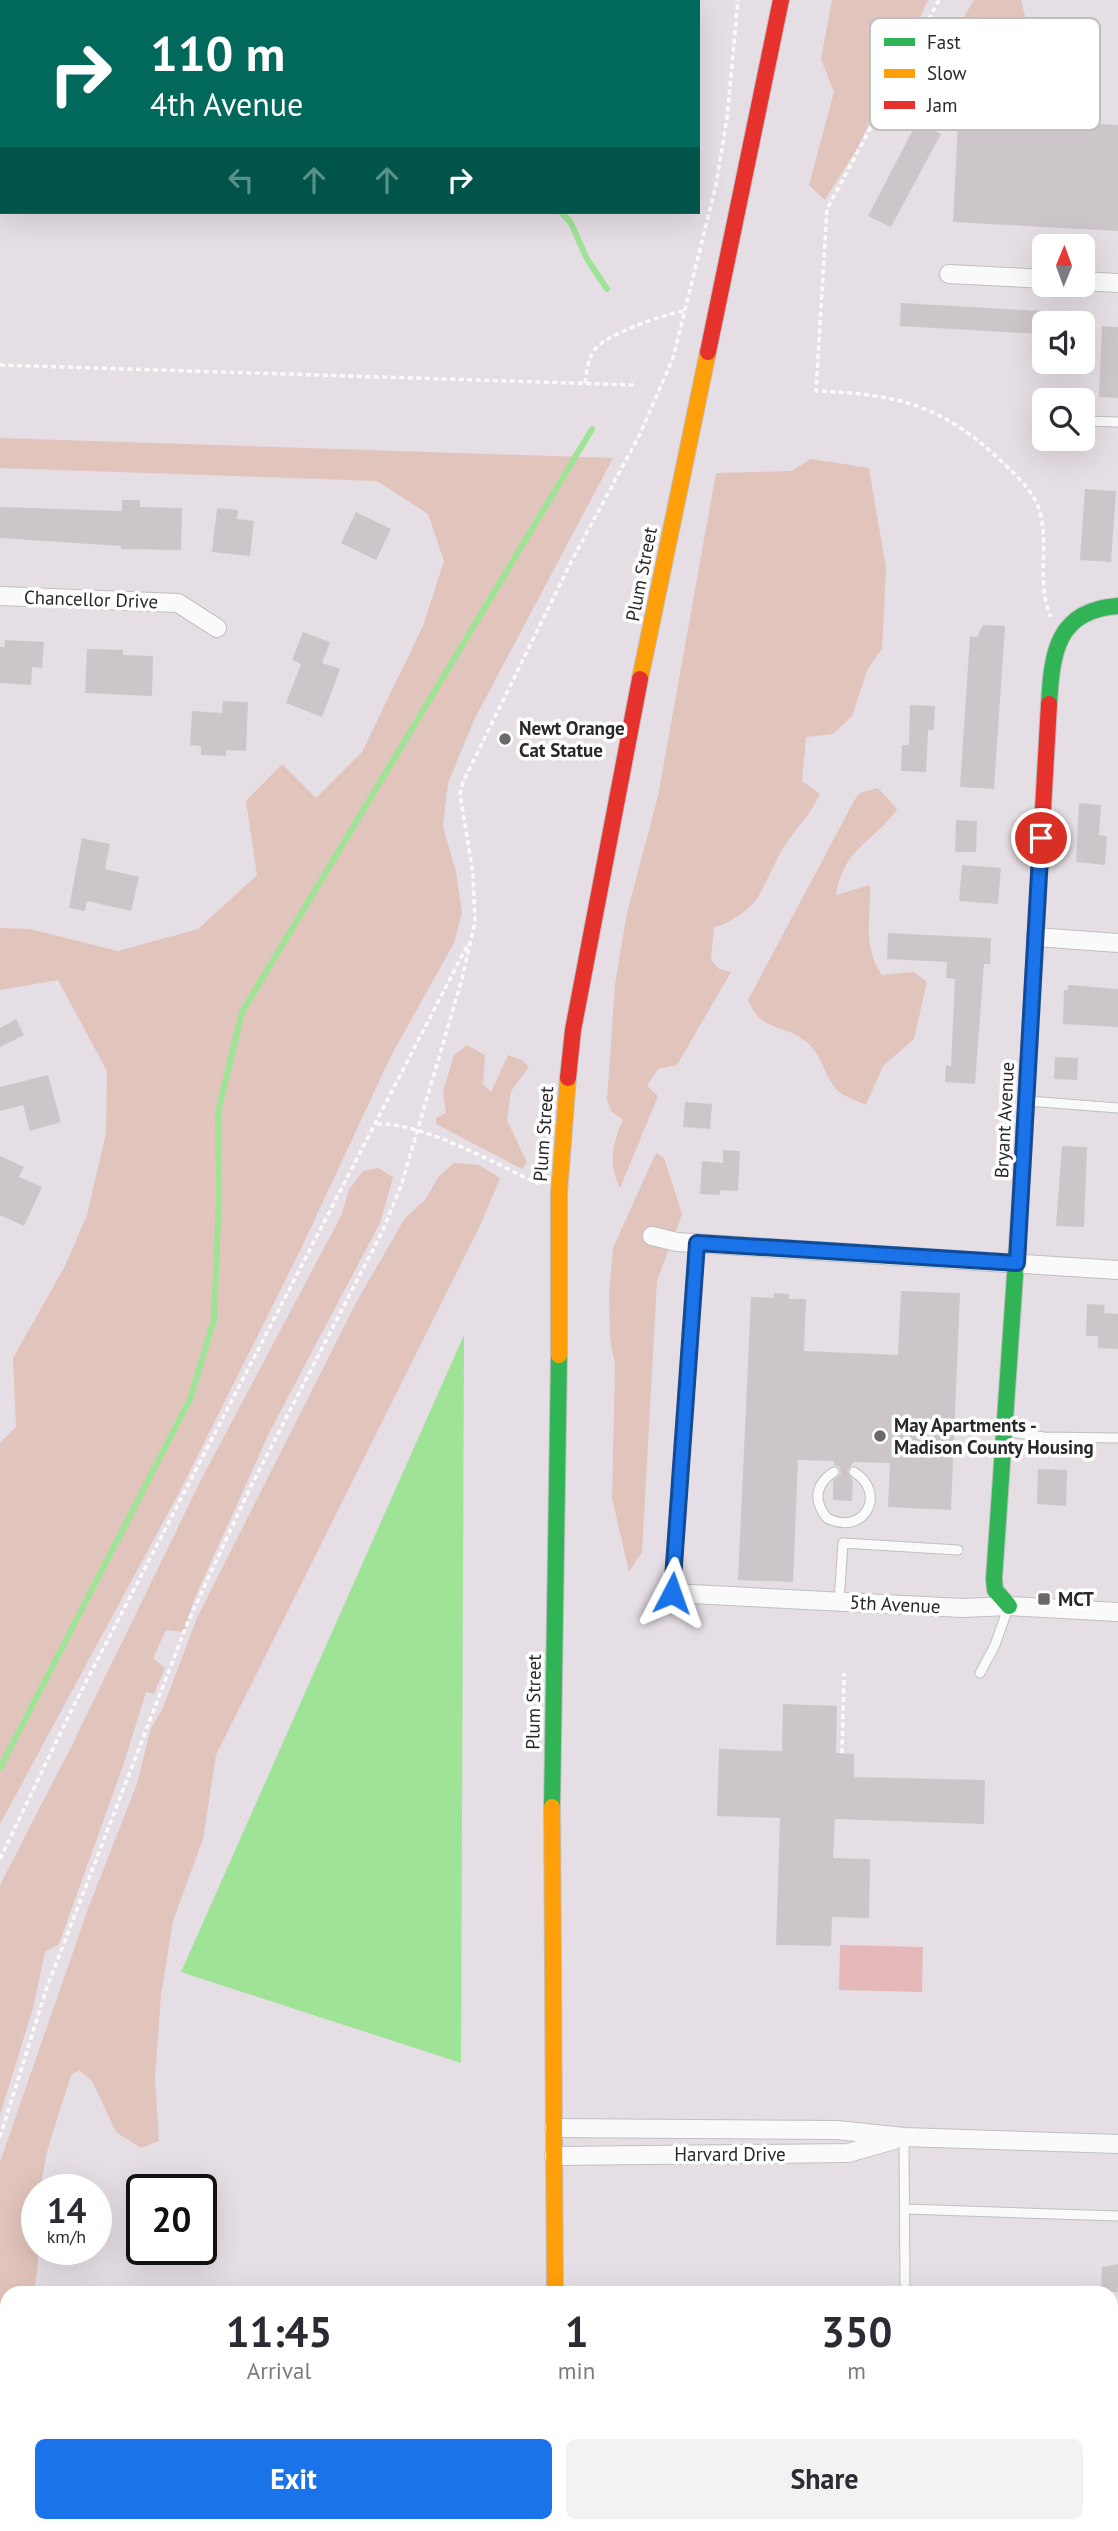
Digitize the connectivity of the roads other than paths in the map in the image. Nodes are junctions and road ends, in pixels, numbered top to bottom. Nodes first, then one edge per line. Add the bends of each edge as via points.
1 (781, 0) edge
2 (949, 274) dead end
3 (1032, 278) edge
4 (1096, 282) edge
5 (1118, 283) edge
6 (1095, 421) edge
7 (1118, 422) edge
8 (0, 596) edge
9 (1118, 607) edge
10 (217, 628) dead end
11 (1036, 937) junction
12 (1118, 943) edge
13 (1027, 1101) junction
14 (1118, 1108) edge
15 (653, 1236) dead end
16 (697, 1243) junction
17 (1017, 1263) junction
18 (1118, 1270) edge
19 (1004, 1431) junction
20 (1118, 1437) edge
21 (834, 1472) dead end
22 (854, 1472) dead end
23 (844, 1524) junction
24 (843, 1544) junction
25 (958, 1550) dead end
26 (672, 1593) joint
27 (839, 1601) junction
28 (1009, 1606) junction
29 (1118, 1612) edge
30 (980, 1672) dead end
31 (554, 2128) junction
32 (904, 2137) junction
33 (1118, 2144) edge
34 (554, 2156) junction
35 (905, 2209) junction
36 (1118, 2216) edge
37 (555, 2286) edge
38 (905, 2286) edge

1 - 31 main road, Plum Street via 615,800 573,1030 559,1193 559,1505 552,1727
2 - 3 street
4 - 5 street
6 - 7 lane
8 - 10 street, Chancellor Drive via 178,603
9 - 11 main road, Bryant Avenue via 1098,608 1080,616 1062,633 1052,657
11 - 12 street
11 - 13 main road, Bryant Avenue
13 - 14 lane
13 - 17 main road, Bryant Avenue
15 - 16 street
16 - 17 street
16 - 26 lane
17 - 18 street
17 - 19 main road, Bryant Avenue
19 - 20 lane via 1044,1437
19 - 28 main road, Bryant Avenue via 995,1590
21 - 23 lane via 820,1484 818,1502 827,1518
22 - 23 lane via 868,1484 870,1502 861,1517
23 - 24 lane
24 - 25 lane
24 - 27 lane
26 - 27 street, 5th Avenue
27 - 28 street, 5th Avenue
28 - 29 street, 5th Avenue
28 - 30 lane
31 - 32 street, Harvard Drive via 837,2130
31 - 34 main road, Plum Street
32 - 33 street, Harvard Drive
32 - 34 street, Harvard Drive via 848,2154
32 - 35 lane
34 - 37 main road, Plum Street
35 - 36 lane
35 - 38 lane

